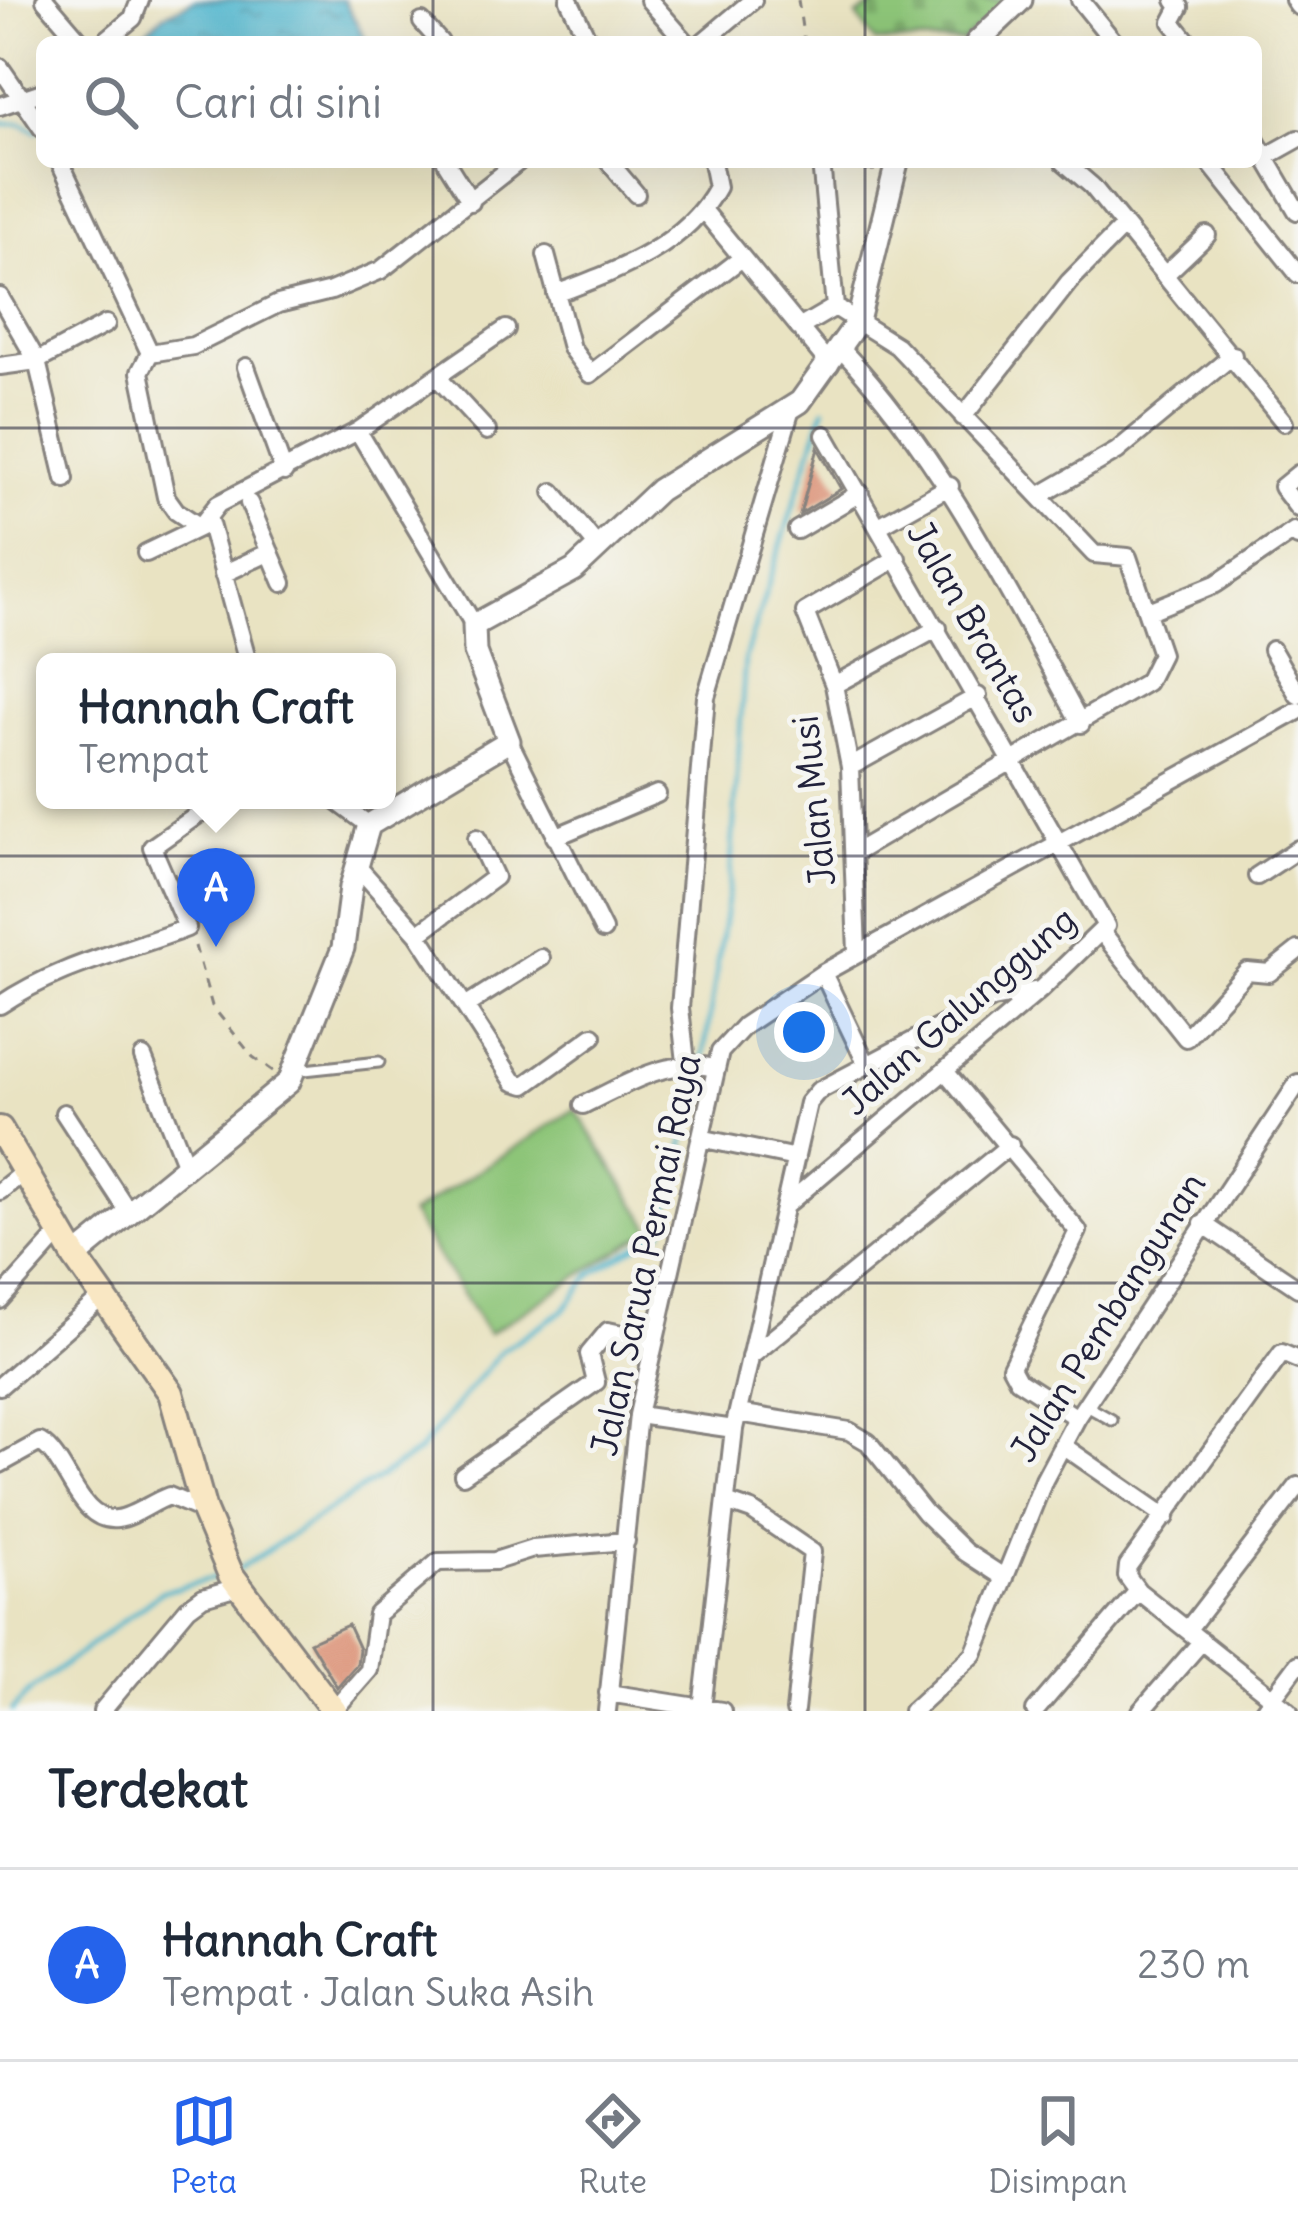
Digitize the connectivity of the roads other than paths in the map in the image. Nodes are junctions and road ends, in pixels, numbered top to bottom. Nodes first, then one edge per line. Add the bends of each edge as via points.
1 (45, 0) edge
2 (140, 0) edge
3 (569, 0) edge
4 (650, 0) edge
5 (1021, 0) edge
6 (1080, 0) edge
7 (1175, 0) edge
8 (749, 1) edge
9 (422, 22) dead end
10 (76, 36) edge
11 (112, 36) edge
12 (435, 36) edge
13 (586, 36) edge
14 (681, 36) edge
15 (710, 36) edge
16 (983, 36) edge
17 (1109, 36) edge
18 (1183, 36) edge
19 (0, 67) edge
20 (34, 100) edge
21 (0, 106) edge
22 (1298, 139) edge
23 (1262, 148) edge
24 (1262, 152) edge
25 (63, 168) edge
26 (450, 168) edge
27 (511, 168) edge
28 (614, 168) edge
29 (713, 168) edge
30 (822, 168) edge
31 (896, 168) edge
32 (1070, 168) edge
33 (1214, 168) edge
34 (636, 194) dead end
35 (471, 202) junction
36 (704, 211) junction
37 (1297, 211) edge
38 (1124, 226) junction
39 (1207, 236) dead end
40 (546, 255) dead end
41 (742, 258) junction
42 (1165, 274) junction
43 (1298, 274) edge
44 (556, 294) junction
45 (0, 297) edge
46 (835, 307) junction
47 (858, 321) junction
48 (106, 324) dead end
49 (799, 328) junction
50 (506, 329) dead end
51 (150, 353) junction
52 (1233, 355) junction
53 (836, 357) junction
54 (37, 361) junction
55 (0, 366) edge
56 (245, 367) dead end
57 (438, 378) junction
58 (791, 409) junction
59 (963, 417) junction
60 (1284, 422) dead end
61 (487, 430) dead end
62 (358, 431) junction
63 (825, 435) dead end
64 (284, 472) junction
65 (1298, 474) edge
66 (65, 479) dead end
67 (950, 486) junction
68 (553, 492) dead end
69 (860, 494) junction
70 (1041, 496) junction
71 (249, 503) dead end
72 (1298, 508) edge
73 (204, 522) junction
74 (879, 526) junction
75 (797, 530) dead end
76 (1298, 537) edge
77 (598, 547) junction
78 (270, 552) junction
79 (146, 553) dead end
80 (898, 558) junction
81 (223, 574) junction
82 (283, 583) dead end
83 (1148, 611) junction
84 (474, 625) junction
85 (938, 628) junction
86 (1272, 650) dead end
87 (245, 653) edge
88 (834, 685) junction
89 (1298, 695) edge
90 (978, 696) junction
91 (1298, 711) edge
92 (1081, 724) junction
93 (509, 740) junction
94 (1016, 761) junction
95 (850, 767) junction
96 (657, 794) dead end
97 (206, 809) edge
98 (347, 809) edge
99 (395, 809) edge
100 (396, 809) edge
101 (369, 825) junction
102 (555, 837) junction
103 (476, 838) dead end
104 (1062, 844) junction
105 (1298, 849) edge
106 (856, 852) junction
107 (357, 866) junction
108 (1257, 876) dead end
109 (603, 930) dead end
110 (1101, 931) junction
111 (418, 934) junction
112 (1298, 950) edge
113 (857, 953) junction
114 (541, 958) dead end
115 (823, 974) junction
116 (1040, 990) junction
117 (0, 1005) edge
118 (465, 1006) junction
119 (593, 1036) dead end
120 (142, 1057) dead end
121 (380, 1062) dead end
122 (702, 1065) junction
123 (867, 1065) junction
124 (945, 1071) junction
125 (291, 1077) junction
126 (1298, 1082) edge
127 (583, 1105) dead end
128 (64, 1112) dead end
129 (0, 1129) edge
130 (700, 1138) junction
131 (1010, 1145) junction
132 (796, 1158) junction
133 (186, 1166) junction
134 (25, 1172) junction
135 (0, 1191) edge
136 (785, 1206) junction
137 (128, 1211) junction
138 (1203, 1224) junction
139 (61, 1232) junction
140 (75, 1257) junction
141 (1298, 1288) edge
142 (102, 1297) junction
143 (0, 1300) edge
144 (654, 1341) junction
145 (750, 1357) junction
146 (1298, 1360) edge
147 (0, 1386) edge
148 (1081, 1412) junction
149 (638, 1414) junction
150 (1112, 1420) dead end
151 (736, 1421) junction
152 (1062, 1445) junction
153 (0, 1464) edge
154 (463, 1475) dead end
155 (1298, 1486) edge
156 (727, 1502) junction
157 (205, 1511) junction
158 (1166, 1517) junction
159 (626, 1540) junction
160 (232, 1576) junction
161 (1005, 1578) junction
162 (1138, 1591) junction
163 (1195, 1635) junction
164 (1298, 1664) edge
165 (608, 1702) edge
166 (1268, 1705) edge
167 (702, 1709) edge
168 (102, 1711) edge
169 (334, 1711) edge
170 (722, 1711) edge
171 (795, 1711) edge
172 (912, 1711) edge
173 (1035, 1711) edge
174 (1141, 1711) edge
175 (1289, 1711) edge

1 - 10 street
2 - 11 street via 134,18
3 - 13 street
4 - 14 street
5 - 16 street
6 - 17 street
7 - 18 street via 1172,22
8 - 15 street
9 - 12 street
19 - 20 street
20 - 21 street
22 - 23 street
24 - 37 street
25 - 51 street
26 - 35 street
27 - 35 street
28 - 34 street
29 - 36 street via 717,187
30 - 46 street
31 - 47 street
32 - 38 street
33 - 43 street
35 - 51 street via 381,270 278,304 193,346
36 - 41 street
36 - 44 street via 648,254
38 - 42 street
38 - 59 street
39 - 42 street
40 - 44 street
41 - 44 street via 590,374 571,348
41 - 49 street
42 - 52 street
45 - 54 street
46 - 47 street
46 - 49 street
47 - 53 street
47 - 59 street via 886,337
48 - 54 street
49 - 53 street
50 - 57 street
51 - 73 street via 140,372 166,496 176,511
52 - 60 street
52 - 70 street via 1117,451
53 - 58 street
53 - 67 street via 890,403
54 - 55 street
54 - 66 street
56 - 64 street
57 - 61 street
57 - 62 street
58 - 77 street via 659,490
58 - 122 street via 706,698 680,1008
59 - 70 street
62 - 64 street
62 - 84 street
63 - 69 street, Jalan Brantas
64 - 73 street via 218,504
65 - 72 street via 1282,487
67 - 74 street
67 - 92 street
68 - 77 street
69 - 74 street, Jalan Brantas
69 - 75 street
70 - 83 street via 1094,554 1128,557
71 - 78 street
73 - 79 street
73 - 81 street
74 - 80 street, Jalan Brantas
76 - 83 street via 1294,531 1216,584
77 - 84 street via 534,596
78 - 81 street
78 - 82 street
80 - 85 street, Jalan Brantas
80 - 88 street, Jalan Musi via 805,612
81 - 87 street
83 - 92 street via 1158,670
84 - 93 street via 475,652
85 - 88 street
85 - 90 street, Jalan Brantas
86 - 89 street
88 - 95 street, Jalan Musi
90 - 94 street, Jalan Brantas
90 - 95 street
91 - 104 street, Jalan Sarua Permai Raya
92 - 94 street
93 - 100 street
93 - 102 street
94 - 104 street, Jalan Brantas
94 - 106 street
95 - 106 street, Jalan Musi
96 - 102 street
97 - 117 street via 152,847 187,928 60,969
98 - 101 street
99 - 101 street
101 - 107 street
102 - 109 street
103 - 111 street via 495,878
104 - 110 street, Jalan Galunggung via 1106,921
104 - 113 street, Jalan Sarua Permai Raya
105 - 108 street
106 - 113 street, Jalan Musi
107 - 111 street
107 - 125 street via 343,948
110 - 112 street via 1186,1038 1247,971 1268,973
110 - 116 street, Jalan Galunggung
111 - 118 street
113 - 115 street, Jalan Sarua Permai Raya
114 - 118 street
115 - 122 street, Jalan Sarua Permai Raya
115 - 123 street
116 - 123 street via 992,999
116 - 124 street, Jalan Galunggung
118 - 119 street via 520,1085
120 - 133 street
121 - 125 lane
122 - 127 street
122 - 130 street, Jalan Sarua Permai Raya
123 - 132 street via 812,1096
124 - 131 street
124 - 136 street, Jalan Galunggung
125 - 133 street
126 - 138 street, Jalan Pembangunan
128 - 137 street
129 - 134 main road
130 - 132 street
130 - 144 street, Jalan Sarua Permai Raya
131 - 145 street
131 - 148 street via 1078,1231 1013,1374
132 - 136 street
133 - 137 street
134 - 135 street
134 - 139 main road
136 - 145 street
137 - 140 street
138 - 141 street
138 - 148 street, Jalan Pembangunan
139 - 140 main road
139 - 143 street
140 - 142 main road
142 - 147 street
142 - 157 main road via 180,1413
144 - 149 street, Jalan Sarua Permai Raya
144 - 154 street via 604,1334 589,1354 596,1382
145 - 151 street
146 - 158 street via 1282,1353
148 - 150 lane
148 - 152 street, Jalan Pembangunan
149 - 151 street
149 - 159 street, Jalan Sarua Permai Raya
151 - 156 street
151 - 161 street via 849,1431 868,1442 925,1513
152 - 158 street
152 - 161 street, Jalan Pembangunan
153 - 157 street via 40,1442 92,1511 107,1519 169,1496
155 - 163 street
156 - 167 street
156 - 171 street via 812,1552
157 - 160 main road
158 - 162 street via 1128,1566
159 - 165 street, Jalan Sarua Permai Raya
159 - 169 street via 438,1562 376,1614 369,1670
160 - 168 street via 188,1609
160 - 169 main road
161 - 172 street, Jalan Pembangunan via 974,1654
162 - 163 street
162 - 173 street
163 - 166 street
163 - 174 street
164 - 166 street
165 - 167 street
166 - 175 street
167 - 170 street

